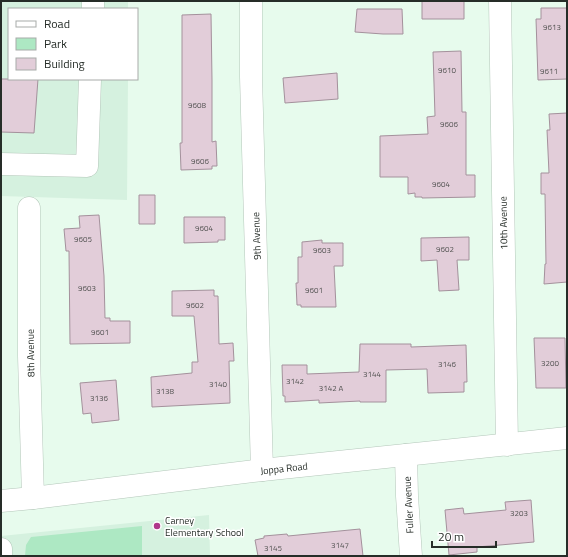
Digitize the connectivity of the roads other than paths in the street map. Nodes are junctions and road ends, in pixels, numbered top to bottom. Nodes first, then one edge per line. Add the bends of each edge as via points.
1 (251, 1) edge
2 (500, 1) edge
3 (90, 80) edge
4 (1, 164) edge
5 (29, 208) dead end
6 (567, 438) edge
7 (507, 445) junction
8 (406, 455) junction
9 (262, 470) junction
10 (34, 498) junction
11 (1, 501) edge
12 (1, 549) edge
13 (2, 556) edge
14 (411, 556) edge

1 - 9 street, 9th Avenue
2 - 7 street, 10th Avenue
3 - 4 street via 87,166
5 - 10 street, 8th Avenue via 29,356
6 - 7 street, Joppa Road
7 - 8 street, Joppa Road
8 - 9 street, Joppa Road
8 - 14 street, Fuller Avenue
9 - 10 street, Joppa Road
10 - 11 street, Joppa Road
12 - 13 street

